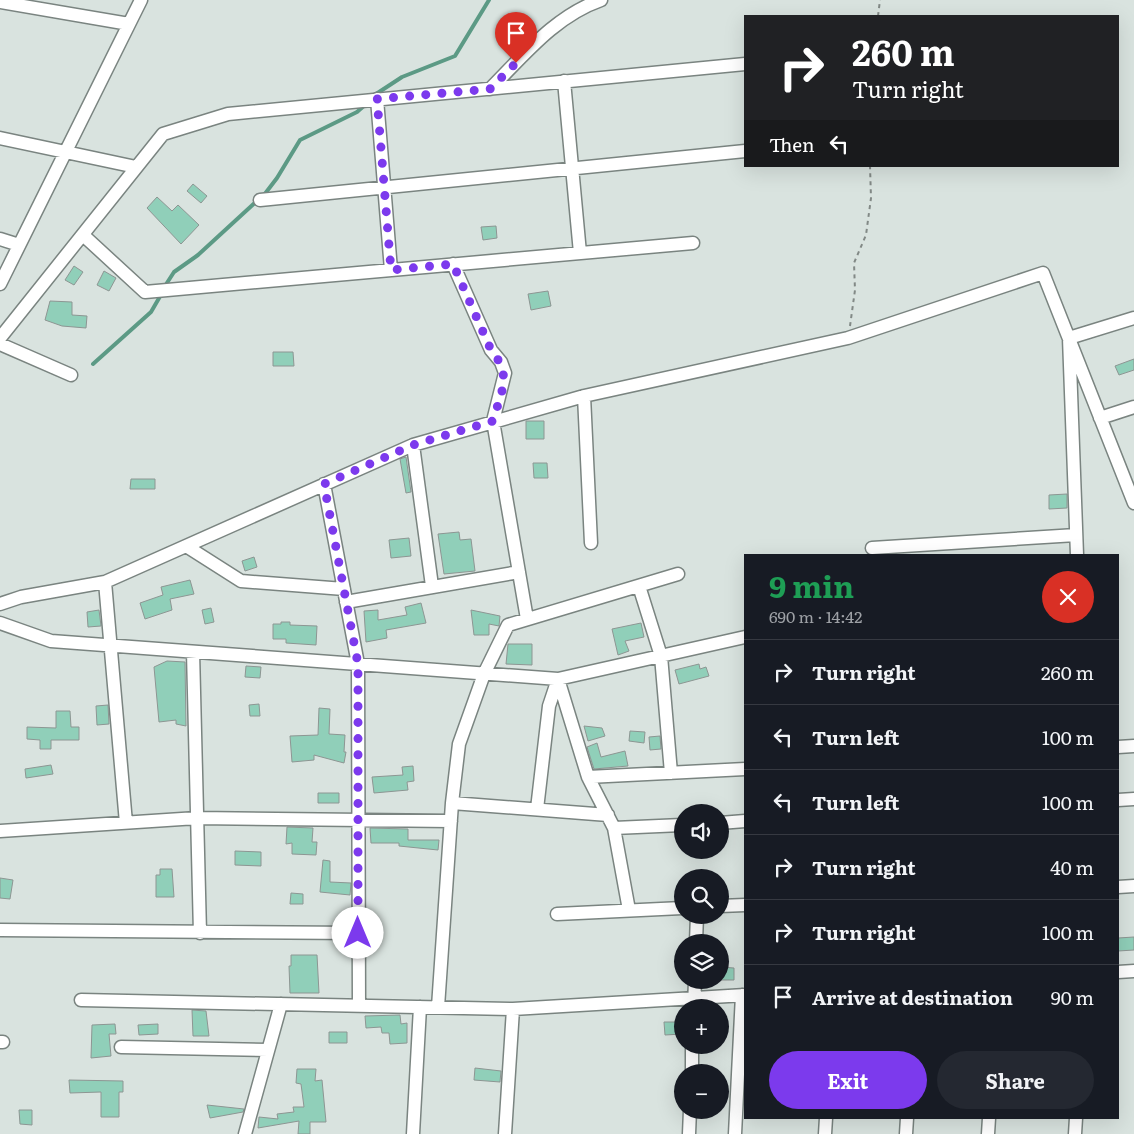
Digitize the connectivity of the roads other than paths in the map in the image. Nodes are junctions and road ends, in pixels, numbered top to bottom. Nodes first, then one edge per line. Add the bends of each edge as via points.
1 (142, 0) edge
2 (601, 0) edge
3 (0, 2) edge
4 (129, 24) junction
5 (744, 64) edge
6 (564, 82) junction
7 (490, 89) junction
8 (377, 99) junction
9 (0, 138) edge
10 (744, 151) edge
11 (66, 152) junction
12 (136, 168) junction
13 (572, 169) junction
14 (384, 188) junction
15 (260, 200) dead end
16 (83, 235) junction
17 (0, 239) edge
18 (692, 243) dead end
19 (19, 245) junction
20 (580, 253) junction
21 (453, 264) junction
22 (391, 270) junction
23 (0, 284) edge
24 (1134, 318) edge
25 (0, 338) edge
26 (1069, 338) junction
27 (0, 344) edge
28 (71, 375) dead end
29 (584, 396) junction
30 (1134, 407) edge
31 (1100, 418) junction
32 (493, 421) junction
33 (413, 445) junction
34 (324, 484) junction
35 (1134, 501) edge
36 (1076, 535) junction
37 (591, 543) dead end
38 (186, 546) junction
39 (872, 548) dead end
40 (926, 550) edge
41 (1077, 554) edge
42 (519, 572) junction
43 (678, 574) dead end
44 (105, 582) junction
45 (432, 586) junction
46 (639, 586) junction
47 (345, 595) junction
48 (0, 604) edge
49 (528, 619) junction
50 (0, 623) edge
51 (744, 637) edge
52 (110, 646) junction
53 (193, 652) junction
54 (661, 656) junction
55 (358, 664) junction
56 (484, 674) junction
57 (558, 679) junction
58 (1134, 746) edge
59 (1119, 747) edge
60 (744, 769) edge
61 (671, 773) junction
62 (588, 777) junction
63 (1134, 799) edge
64 (1119, 800) edge
65 (452, 803) junction
66 (536, 809) junction
67 (608, 815) junction
68 (197, 818) junction
69 (358, 820) junction
70 (451, 821) junction
71 (744, 821) edge
72 (729, 822) edge
73 (126, 824) junction
74 (674, 825) edge
75 (614, 828) junction
76 (0, 832) edge
77 (1134, 886) edge
78 (1119, 887) edge
79 (744, 905) edge
80 (729, 906) edge
81 (674, 908) edge
82 (629, 910) junction
83 (557, 914) dead end
84 (0, 930) edge
85 (200, 933) junction
86 (358, 933) junction
87 (1134, 971) edge
88 (1119, 972) edge
89 (744, 995) edge
90 (719, 999) edge
91 (81, 1000) dead end
92 (281, 1004) junction
93 (674, 1004) edge
94 (359, 1006) junction
95 (420, 1007) junction
96 (438, 1007) junction
97 (514, 1008) junction
98 (121, 1047) dead end
99 (268, 1050) junction
100 (690, 1119) edge
101 (826, 1119) edge
102 (907, 1119) edge
103 (988, 1119) edge
104 (1076, 1119) edge
105 (245, 1134) edge
106 (413, 1134) edge
107 (505, 1134) edge
108 (689, 1134) edge
109 (735, 1134) edge
110 (826, 1134) edge
111 (906, 1134) edge
112 (988, 1134) edge
113 (1075, 1134) edge

1 - 4 street
2 - 7 street via 554,24
3 - 4 street
4 - 11 street
5 - 6 street
6 - 7 street
6 - 13 street
7 - 8 street
8 - 12 street via 228,114 163,134
8 - 14 street
9 - 11 street
10 - 13 street
11 - 12 street
11 - 19 street
12 - 16 street
13 - 14 street
13 - 20 street
14 - 15 street
14 - 22 street
16 - 22 street via 145,292
16 - 25 street
17 - 19 street
18 - 20 street
19 - 23 street
20 - 21 street
21 - 22 street
21 - 32 street via 491,350 505,373
24 - 26 street
26 - 29 street via 1043,273 848,338
26 - 31 street
26 - 36 street
27 - 28 street
29 - 32 street
29 - 37 street
30 - 31 street
31 - 35 street
32 - 33 street
32 - 42 street
33 - 34 street
33 - 45 street
34 - 38 street
34 - 47 street
36 - 40 street
36 - 41 street
38 - 44 street
38 - 47 street via 241,582
39 - 40 street
42 - 45 street
42 - 49 street
43 - 46 street
44 - 48 street via 21,597
44 - 52 street
45 - 47 street
46 - 49 street
46 - 54 street
47 - 55 street
49 - 56 street via 508,625
50 - 52 street via 51,641
51 - 54 street
52 - 53 street
52 - 73 street
53 - 55 street
53 - 68 street
54 - 57 street
54 - 61 street
55 - 56 street
55 - 69 street
56 - 57 street
56 - 65 street via 459,744
57 - 62 street
57 - 66 street via 549,706
58 - 59 street
60 - 61 street
61 - 62 street
62 - 67 street
63 - 64 street
65 - 66 street
65 - 70 street
66 - 67 street
67 - 75 street
68 - 69 street
68 - 73 street
68 - 85 street
69 - 70 street
69 - 86 street
70 - 96 street
71 - 72 street
73 - 76 street
74 - 75 street
75 - 82 street
77 - 78 street
79 - 80 street
81 - 82 street
82 - 83 street
84 - 85 street
85 - 86 street
86 - 94 street
87 - 88 street
89 - 90 street
89 - 109 street
91 - 92 street
92 - 94 street
92 - 99 street
93 - 97 street
94 - 95 street
95 - 96 street
95 - 106 street
96 - 97 street
97 - 107 street
98 - 99 street
99 - 105 street
100 - 108 street
101 - 110 street
102 - 111 street
103 - 112 street
104 - 113 street

